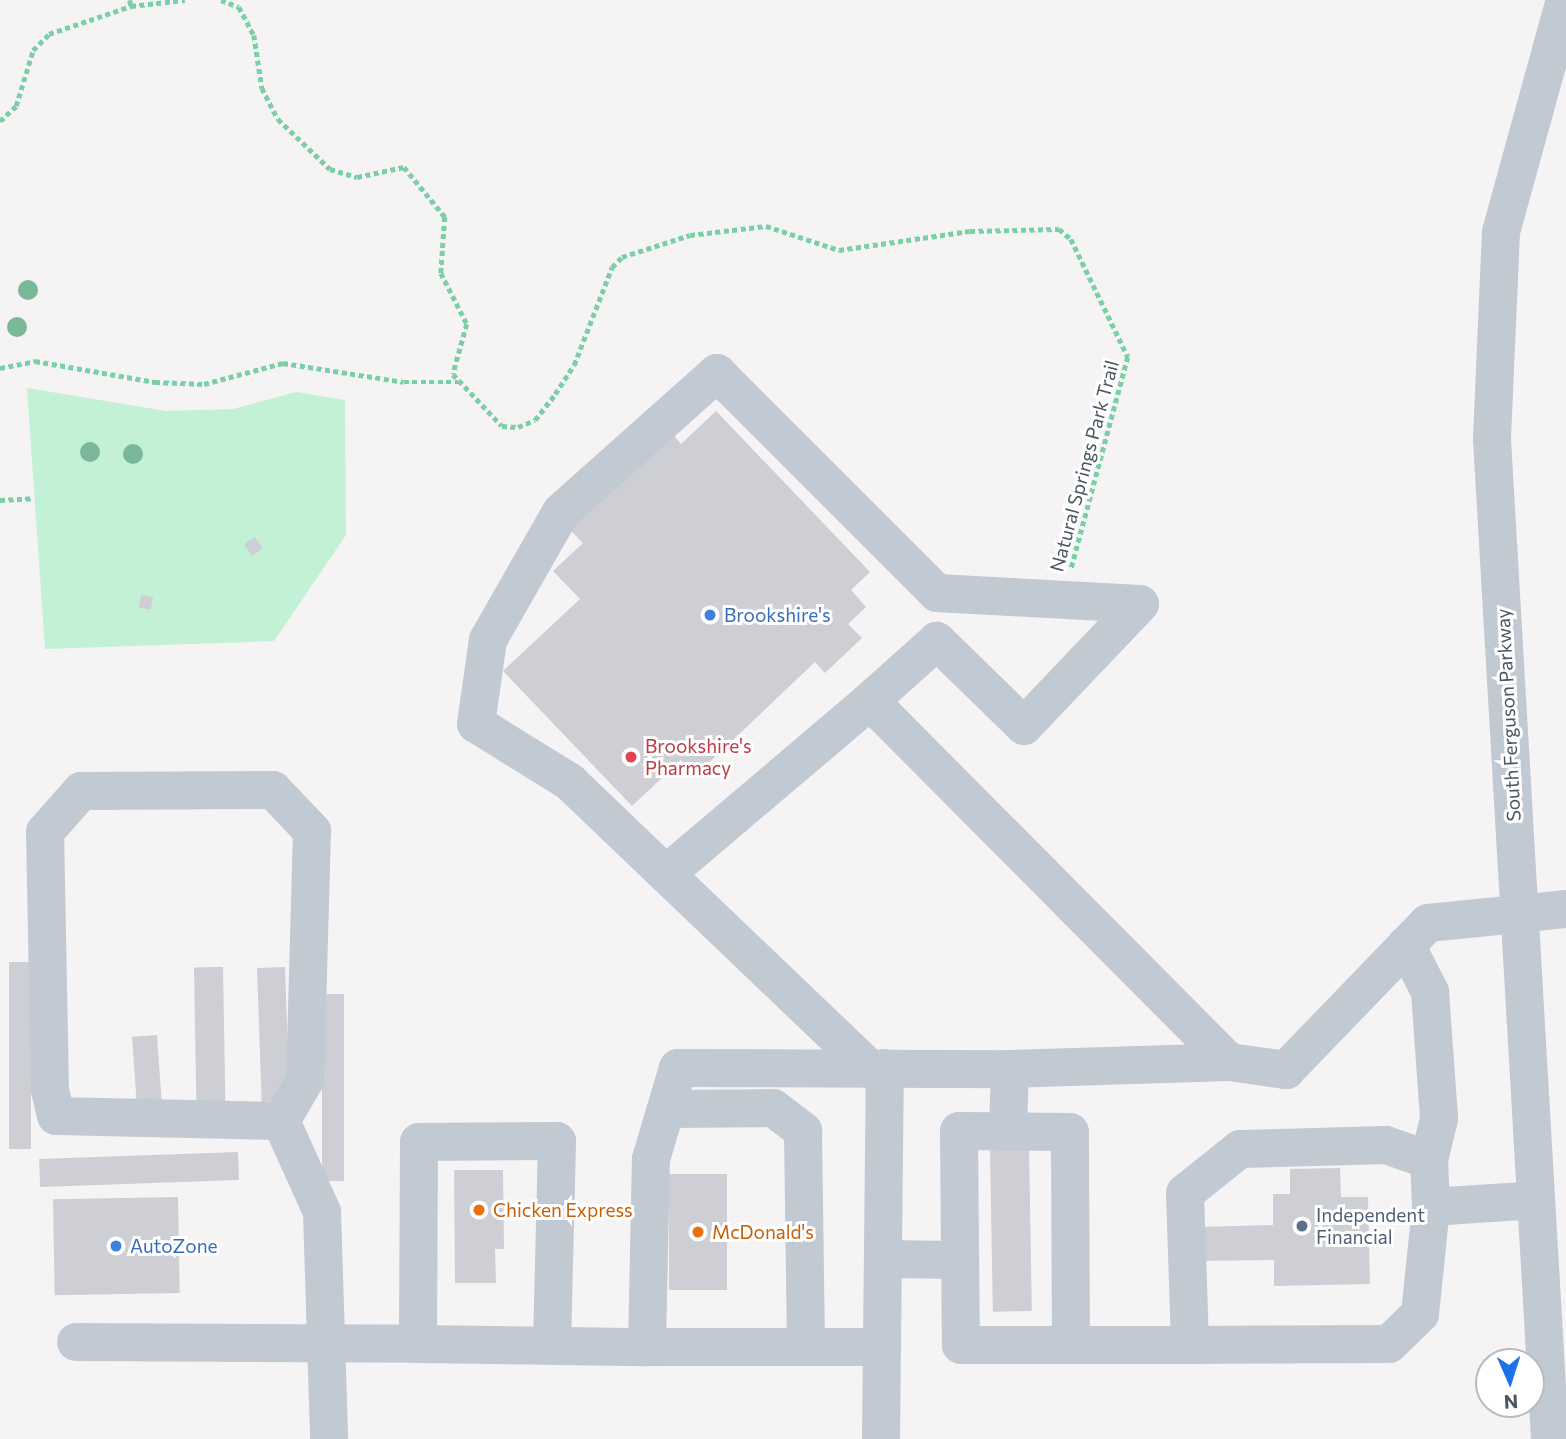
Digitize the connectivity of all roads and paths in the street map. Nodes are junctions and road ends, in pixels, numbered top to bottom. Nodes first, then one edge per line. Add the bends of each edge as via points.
1 (185, 0) edge
2 (221, 0) edge
3 (1565, 0) edge
4 (130, 3) edge
5 (0, 121) edge
6 (0, 368) edge
7 (459, 382) junction
8 (34, 498) dead end
9 (0, 500) edge
10 (936, 593) junction
11 (1065, 600) junction
12 (937, 641) junction
13 (870, 701) junction
14 (666, 874) junction
15 (1566, 909) edge
16 (1519, 912) junction
17 (1406, 945) junction
18 (1228, 1062) junction
19 (877, 1068) junction
20 (1010, 1069) junction
21 (666, 1109) junction
22 (281, 1121) junction
23 (1008, 1131) junction
24 (1429, 1160) junction
25 (1536, 1200) junction
26 (1431, 1207) junction
27 (883, 1259) junction
28 (960, 1260) junction
29 (326, 1341) junction
30 (76, 1342) dead end
31 (418, 1344) junction
32 (1071, 1345) junction
33 (1190, 1345) junction
34 (552, 1346) junction
35 (647, 1347) junction
36 (806, 1347) junction
37 (882, 1347) junction
38 (329, 1439) edge
39 (881, 1439) edge
40 (1550, 1439) edge

1 - 4 path
2 - 7 path via 239,7 254,35 262,88 278,119 330,169 357,177 404,167 445,217 442,273 467,324 453,374
3 - 16 street, South Ferguson Parkway via 1501,232 1494,299 1492,438
4 - 5 path via 49,34 33,50 16,106
6 - 7 path via 35,362 204,384 283,363 404,382
7 - 11 path, Natural Springs Park Trail via 502,426 518,427 535,420 574,365 611,267 622,257 690,235 766,226 839,250 970,230 1059,229 1071,239 1128,357
8 - 9 path
10 - 11 street
10 - 12 street
10 - 14 street via 717,373 561,512 488,639 476,724 570,782
11 - 12 street via 1140,604 1024,726
12 - 13 street
13 - 14 street
13 - 18 street
14 - 19 street
15 - 16 street
16 - 17 street via 1432,922
16 - 25 street, South Ferguson Parkway
17 - 18 street via 1286,1070
17 - 24 street via 1430,992 1439,1119
18 - 20 street
19 - 20 street
19 - 21 street via 678,1068
19 - 27 street
20 - 23 street
21 - 35 street via 651,1159
21 - 36 street via 773,1108 803,1131
22 - 22 street via 56,1116 50,1090 45,832 81,792 273,790 312,831 304,1080
22 - 29 street via 322,1212
23 - 28 street via 959,1131
23 - 32 street via 1069,1132
24 - 26 street
24 - 33 street via 1386,1145 1240,1149 1185,1194
25 - 26 street
25 - 40 street, South Ferguson Parkway
26 - 33 street via 1420,1314 1389,1344
27 - 28 street
27 - 37 street
28 - 32 street via 961,1345
29 - 30 street
29 - 31 street
29 - 38 street
31 - 34 street
31 - 34 street via 419,1142 556,1141
32 - 33 street
34 - 35 street
35 - 36 street
36 - 37 street
37 - 39 street

